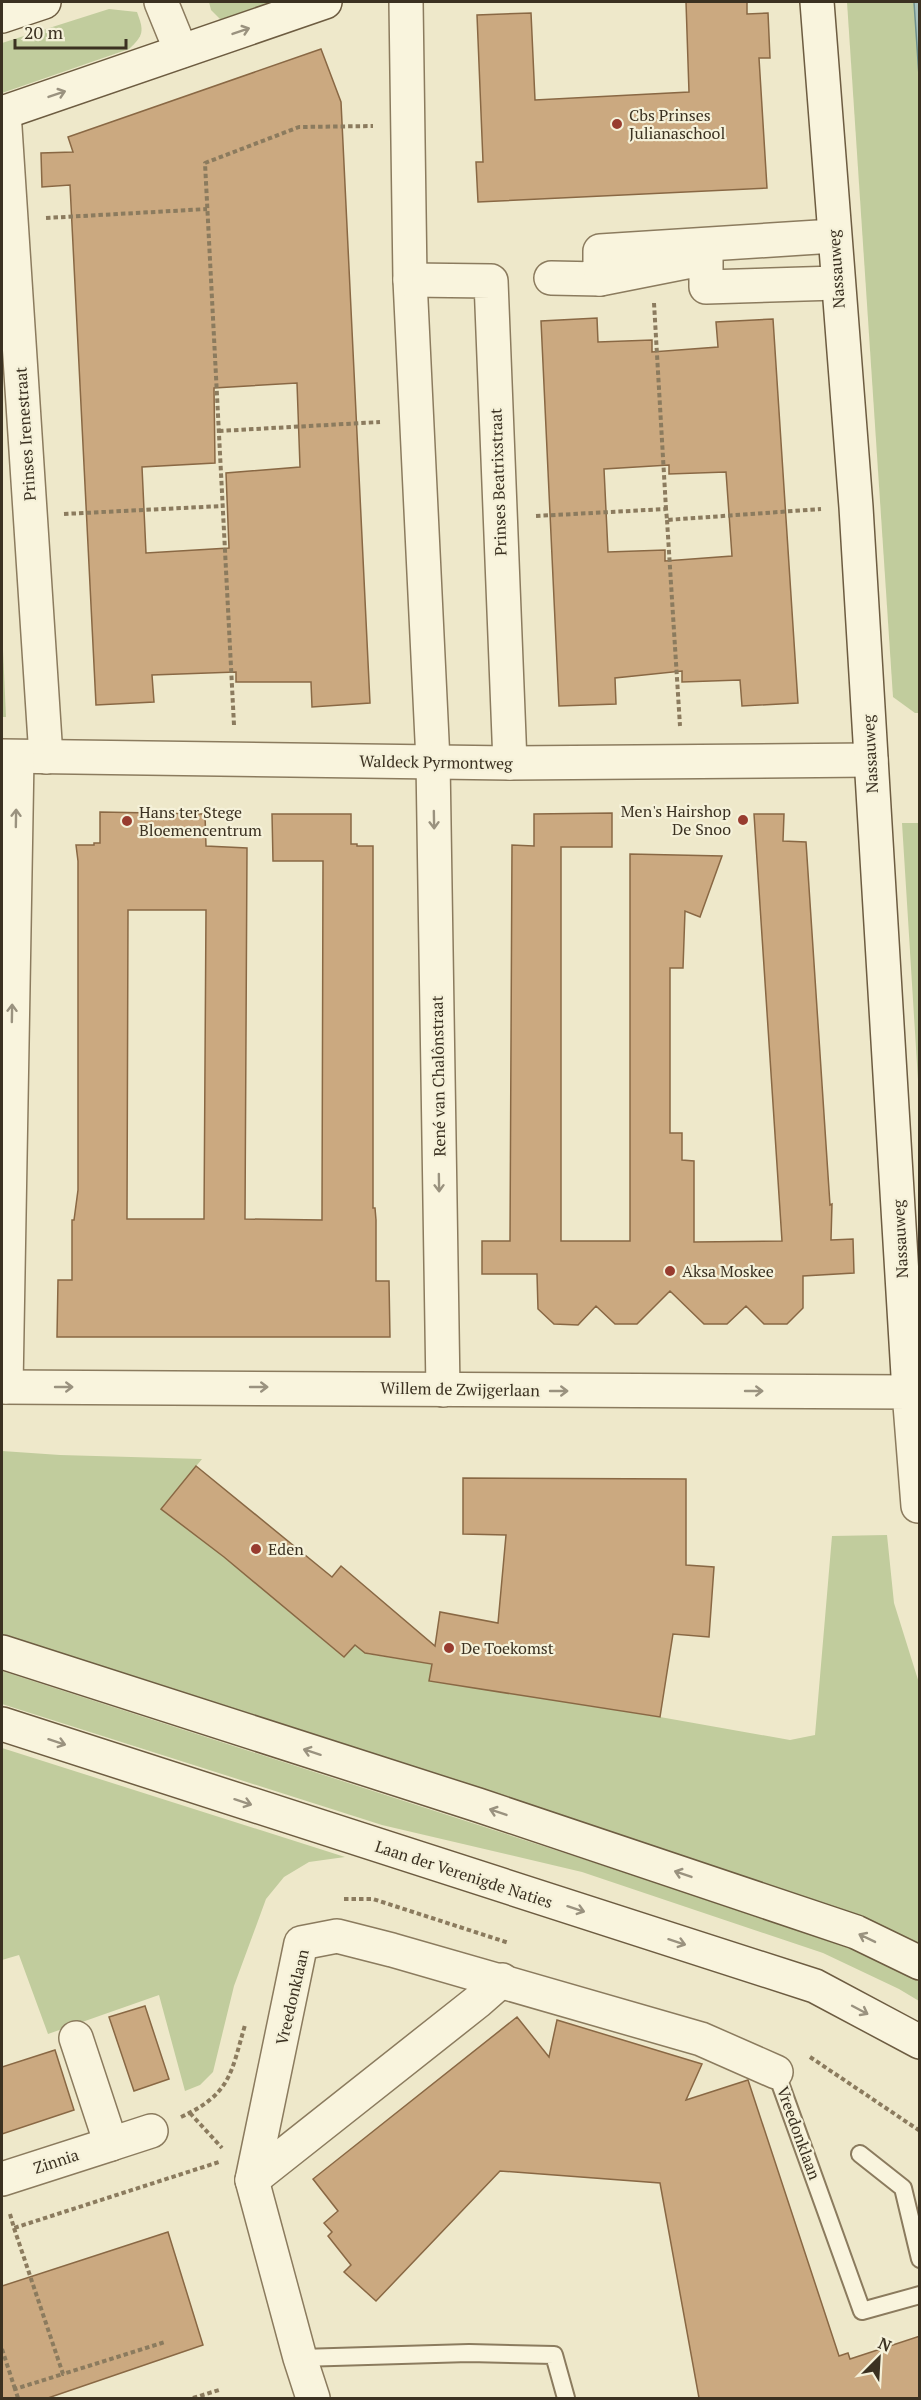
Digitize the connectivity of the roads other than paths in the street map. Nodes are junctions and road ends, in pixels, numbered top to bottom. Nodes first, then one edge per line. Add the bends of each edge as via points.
1 (44, 2) edge
2 (160, 2) edge
3 (325, 2) edge
4 (406, 2) edge
5 (818, 2) edge
6 (2, 16) edge
7 (181, 51) junction
8 (3, 112) edge
9 (834, 236) junction
10 (705, 251) junction
11 (551, 278) dead end
12 (410, 280) junction
13 (837, 283) junction
14 (21, 757) edge
15 (871, 760) junction
16 (433, 761) junction
17 (510, 763) junction
18 (4, 1387) edge
19 (443, 1390) junction
20 (914, 1392) edge
21 (918, 1506) dead end
22 (2, 1652) edge
23 (2, 1724) edge
24 (920, 1963) edge
25 (502, 1980) junction
26 (76, 2038) dead end
27 (920, 2042) edge
28 (776, 2072) joint
29 (151, 2131) dead end
30 (111, 2144) junction
31 (860, 2154) dead end
32 (252, 2180) junction
33 (4, 2193) edge
34 (920, 2259) edge
35 (920, 2295) edge
36 (300, 2358) junction
37 (313, 2398) edge
38 (566, 2398) edge

1 - 6 street
2 - 7 street
7 -> 3 street
4 - 12 street
5 - 9 street, Nassauweg
8 -> 7 street
8 - 14 street, Prinses Irenestraat via 11,220
9 - 10 street
9 - 13 street, Nassauweg
10 - 11 street via 600,279
10 - 13 street via 706,287
12 - 16 street
12 - 17 street, Prinses Beatrixstraat via 491,281
13 - 15 street, Nassauweg via 856,507
14 - 16 street, Waldeck Pyrmontweg
18 -> 14 street, Prinses Irenestraat
15 - 17 street, Waldeck Pyrmontweg
15 - 20 street, Nassauweg
16 - 17 street, Waldeck Pyrmontweg
16 -> 19 street, René van Chalônstraat
18 -> 19 street, Willem de Zwijgerlaan
19 -> 20 street, Willem de Zwijgerlaan
20 - 21 street, Nassauweg
24 -> 22 street via 856,1932
23 -> 27 street, Laan der Verenigde Naties via 815,1986
25 - 28 street, Vreedonklaan via 701,2039
25 - 32 street
25 - 32 street, Vreedonklaan via 337,1936 301,1943
26 - 30 street
28 - 35 lane, Vreedonklaan via 862,2311
29 - 30 street, Zinnia
30 - 33 street, Zinnia
31 - 34 lane via 903,2188
32 - 36 street, Vreedonklaan
36 - 37 street, Vreedonklaan
36 - 38 lane via 469,2353 554,2355

